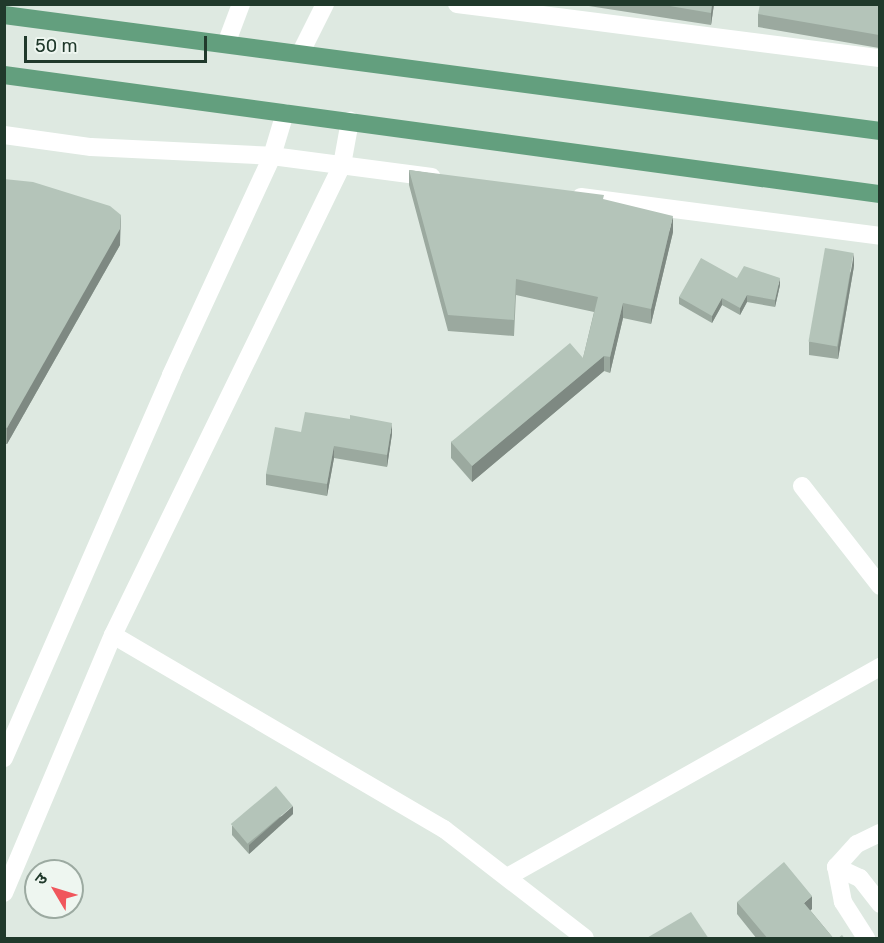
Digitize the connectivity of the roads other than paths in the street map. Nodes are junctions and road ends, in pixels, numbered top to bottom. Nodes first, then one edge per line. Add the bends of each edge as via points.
1 (241, 4) edge
2 (325, 4) edge
3 (457, 4) edge
4 (4, 15) edge
5 (226, 44) junction
6 (300, 54) junction
7 (879, 58) edge
8 (4, 75) edge
9 (285, 113) junction
10 (350, 121) junction
11 (879, 131) edge
12 (4, 135) edge
13 (272, 156) junction
14 (342, 165) junction
15 (448, 179) edge
16 (879, 194) edge
17 (565, 195) edge
18 (879, 236) edge
19 (802, 486) dead end
20 (879, 586) edge
21 (114, 635) junction
22 (879, 667) edge
23 (4, 758) edge
24 (879, 833) edge
25 (836, 867) junction
26 (509, 876) junction
27 (6, 887) edge
28 (879, 904) edge
29 (585, 939) edge
30 (866, 939) edge

1 - 5 street
2 - 6 street
3 - 7 street
4 - 5 main road
5 - 6 main road
6 - 11 main road
8 - 9 main road
9 - 10 main road
9 - 13 street
10 - 14 street
10 - 16 main road
12 - 13 street via 91,147
13 - 14 street
13 - 23 street via 171,375
14 - 15 street
14 - 21 street
17 - 18 street
19 - 20 street
21 - 26 street via 444,830
21 - 27 street
22 - 26 street
24 - 25 street via 857,844
25 - 28 street via 860,878
25 - 30 street via 843,902
26 - 29 street

